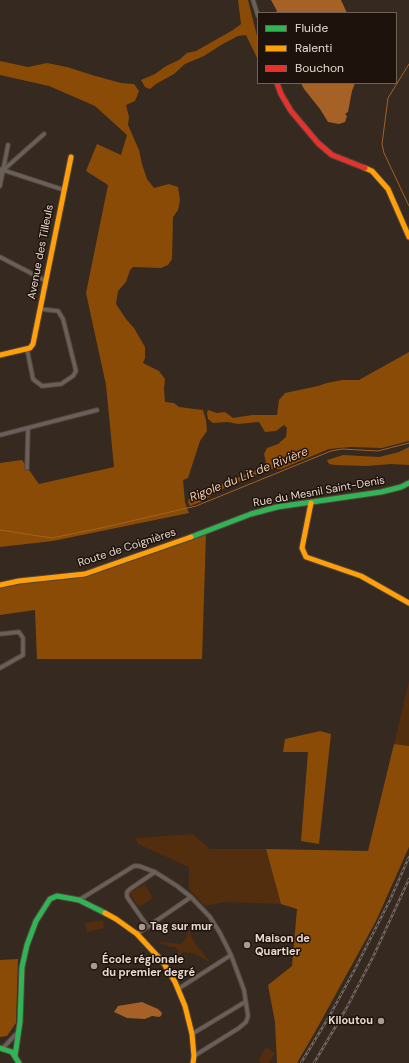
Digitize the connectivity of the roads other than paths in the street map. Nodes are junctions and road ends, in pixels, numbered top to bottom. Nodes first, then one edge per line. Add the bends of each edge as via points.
1 (253, 0) edge
2 (257, 13) edge
3 (277, 84) edge
4 (44, 134) dead end
5 (8, 145) dead end
6 (70, 157) dead end
7 (2, 169) edge
8 (0, 173) edge
9 (0, 186) edge
10 (64, 190) junction
11 (409, 237) edge
12 (0, 257) edge
13 (46, 281) junction
14 (40, 309) junction
15 (27, 349) junction
16 (0, 355) edge
17 (97, 410) dead end
18 (28, 428) junction
19 (0, 435) edge
20 (27, 468) dead end
21 (409, 483) edge
22 (311, 504) junction
23 (188, 538) joint
24 (0, 585) edge
25 (409, 603) edge
26 (0, 634) edge
27 (0, 668) edge
28 (155, 872) junction
29 (191, 897) junction
30 (79, 900) junction
31 (148, 927) junction
32 (137, 934) junction
33 (231, 955) junction
34 (178, 988) junction
35 (245, 1002) junction
36 (18, 1032) junction
37 (192, 1034) junction
38 (2, 1048) edge
39 (15, 1056) junction
40 (194, 1056) junction
41 (19, 1063) edge
42 (193, 1063) edge

1 - 2 street
3 - 11 street via 291,111 332,155 372,171 382,181
4 - 7 street
5 - 7 street
6 - 10 street, Avenue des Tilleuls
7 - 8 street
7 - 9 street
7 - 10 street
10 - 13 street, Avenue des Tilleuls
12 - 13 street
13 - 14 street, Avenue des Tilleuls
14 - 15 street, Avenue des Tilleuls via 33,344
14 - 15 street via 58,311 63,319 76,370 61,384 42,386 33,379
15 - 16 street
17 - 18 street
18 - 19 street
18 - 20 street
21 - 22 street, Rue du Mesnil Saint-Denis via 381,492
22 - 23 street, Rue du Mesnil Saint-Denis via 277,507 251,514
22 - 25 street via 302,548 306,557 361,576
23 - 24 street, Route de Coignières via 85,574 19,580
26 - 27 street via 19,632 23,638 23,655
28 - 29 street
28 - 30 street via 134,866
28 - 31 street via 127,892 127,898
29 - 31 street
29 - 33 street via 210,917
30 - 32 street via 116,919
30 - 36 street via 57,896 50,900 36,921 22,967
31 - 32 street
32 - 34 street via 163,962
33 - 34 street
33 - 35 street via 244,990
34 - 37 street
35 - 37 street
35 - 40 street via 248,1016 246,1022
36 - 38 street
36 - 39 street
37 - 40 street
38 - 39 street
39 - 41 street
40 - 42 street

